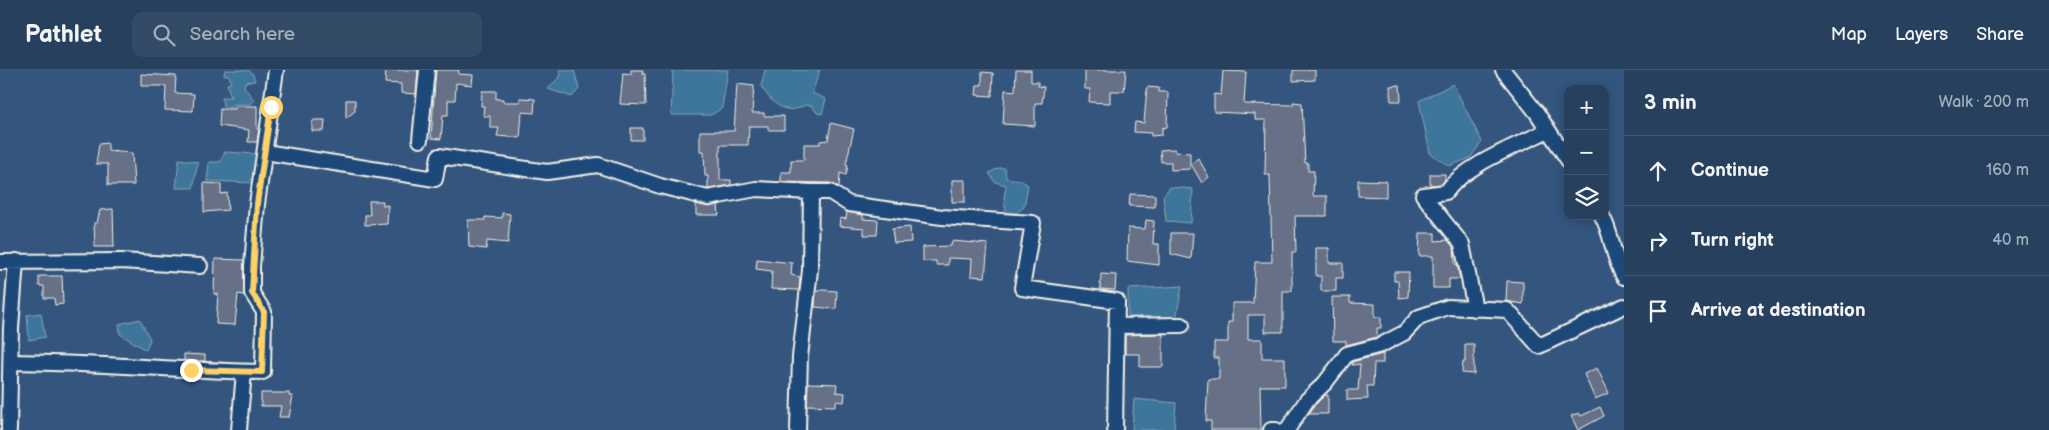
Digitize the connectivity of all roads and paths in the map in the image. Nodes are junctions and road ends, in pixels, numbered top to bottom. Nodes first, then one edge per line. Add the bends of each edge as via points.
1 (276, 70) edge
2 (427, 70) edge
3 (1503, 70) edge
4 (1548, 130) junction
5 (420, 140) dead end
6 (265, 152) junction
7 (1564, 154) edge
8 (811, 192) junction
9 (1604, 220) edge
10 (16, 261) junction
11 (0, 262) edge
12 (200, 266) dead end
13 (1624, 277) edge
14 (1624, 306) edge
15 (1475, 309) junction
16 (1182, 325) dead end
17 (1116, 326) junction
18 (11, 362) junction
19 (244, 372) junction
20 (9, 430) edge
21 (239, 430) edge
22 (798, 430) edge
23 (1115, 430) edge
24 (1270, 430) edge
25 (1276, 430) edge
26 (1287, 430) edge

1 - 6 street
2 - 5 street
3 - 4 street
4 - 7 street
4 - 15 street via 1476,167 1454,181 1446,192 1422,195 1462,244
6 - 8 street via 435,180 439,156 547,172 598,165 708,198 756,189
6 - 19 street via 257,204 252,293 264,312 262,372
8 - 17 street via 830,192 849,204 1033,223 1022,288 1117,301
8 - 22 street via 810,270 800,356
9 - 13 street via 1615,262
10 - 11 street
10 - 12 street via 121,261
10 - 18 street via 10,328
14 - 15 street via 1539,346 1507,310
15 - 26 street via 1448,306 1419,317 1404,333 1382,345 1347,354 1307,400
16 - 17 street
17 - 23 street
18 - 19 street
18 - 20 street
19 - 21 street
24 - 25 street

